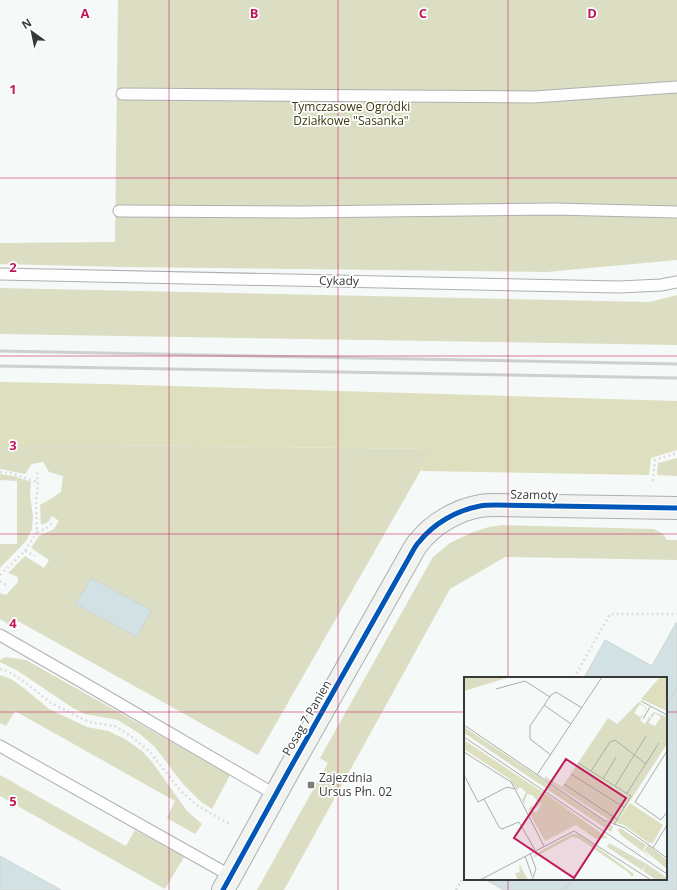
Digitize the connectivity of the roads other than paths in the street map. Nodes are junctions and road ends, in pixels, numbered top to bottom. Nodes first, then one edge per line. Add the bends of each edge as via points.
1 (677, 86) edge
2 (122, 94) dead end
3 (119, 211) dead end
4 (677, 212) edge
5 (0, 274) edge
6 (677, 282) edge
7 (677, 508) edge
8 (410, 556) joint
9 (0, 635) edge
10 (0, 746) edge
11 (276, 795) junction
12 (227, 883) edge

1 - 2 lane via 534,97
3 - 4 lane via 555,209
5 - 6 lane, Cykady via 619,287
7 - 8 street, Szamoty via 480,506 439,523 418,542
8 - 11 street, Posag 7 Panien
9 - 11 lane
10 - 12 lane
11 - 12 street, Posag 7 Panien

